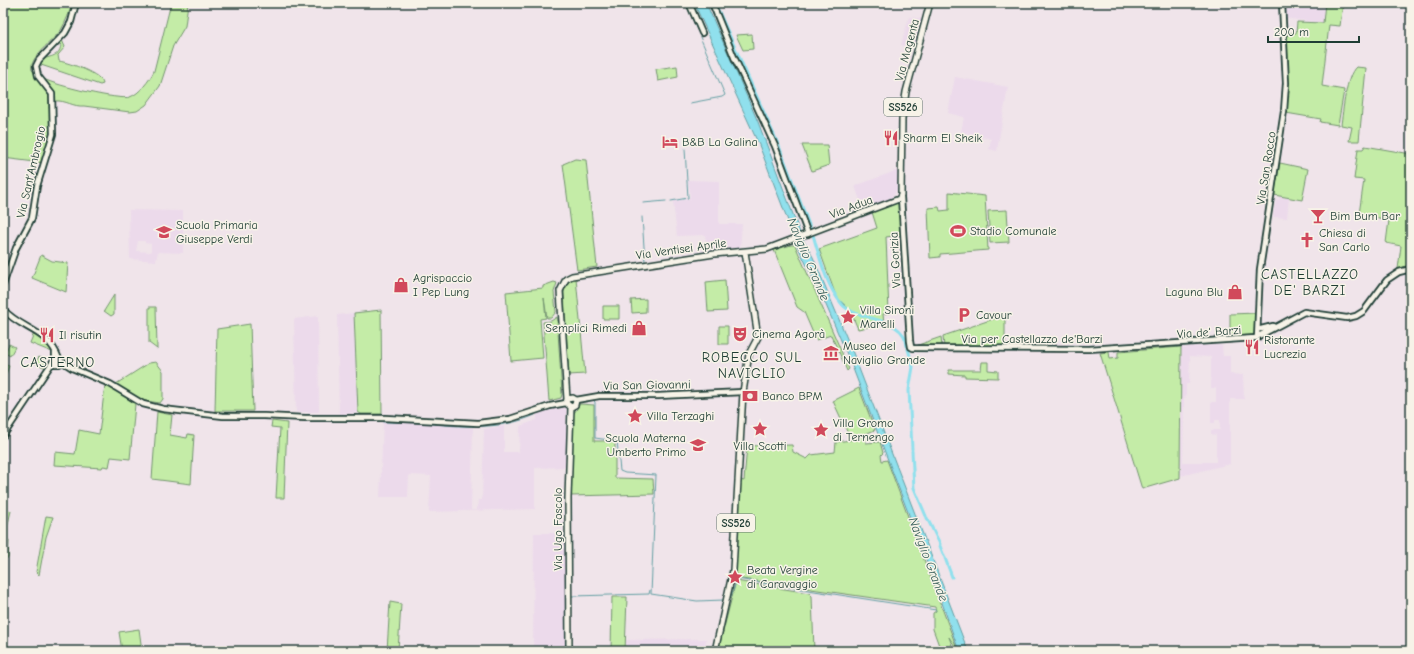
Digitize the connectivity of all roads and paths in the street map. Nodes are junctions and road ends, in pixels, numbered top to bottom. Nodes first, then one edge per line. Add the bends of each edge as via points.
1 (76, 3) edge
2 (689, 3) edge
3 (712, 3) edge
4 (930, 3) edge
5 (1282, 3) edge
6 (702, 33) dead end
7 (901, 197) junction
8 (806, 235) junction
9 (793, 240) joint
10 (756, 250) junction
11 (745, 252) junction
12 (748, 261) junction
13 (1411, 269) edge
14 (3, 285) edge
15 (3, 308) edge
16 (1279, 324) junction
17 (1259, 327) junction
18 (1258, 338) junction
19 (1154, 346) joint
20 (911, 347) joint
21 (57, 362) junction
22 (743, 392) junction
23 (576, 400) junction
24 (567, 401) junction
25 (571, 408) junction
26 (3, 436) edge
27 (569, 651) edge
28 (715, 651) edge

1 - 14 street, Via Sant'Ambrogio via 65,33 36,66 38,76 52,94 53,134 35,194 33,214 16,248
2 - 6 street
3 - 8 street via 775,146
4 - 7 main road, Via Magenta / SS526 via 903,112 900,137
5 - 17 street, Via San Rocco via 1286,83 1284,119 1260,269
7 - 8 main road, Via Adua
7 - 20 street, Via Gorizia
8 - 9 main road, Via Adua
9 - 10 main road, Via Ventisei Aprile
10 - 11 main road, Via Ventisei Aprile
10 - 12 main road via 750,254
11 - 12 main road
11 - 24 main road, Via Ventisei Aprile via 619,268 566,279 560,291
12 - 22 main road, SS526 via 758,339 749,354
13 - 16 street via 1398,272 1385,282 1364,311 1356,316 1347,318 1304,312
15 - 21 street via 14,319 52,344
16 - 17 street
16 - 18 street, Via de' Barzi
17 - 18 street, Via San Rocco
18 - 19 street, Via de' Barzi
19 - 20 street, Via per Castellazzo de'Barzi via 1089,350
21 - 24 street via 110,384 143,404 223,416 385,418 478,423 498,421
21 - 26 street via 47,369
22 - 23 street, Via San Giovanni via 599,396
22 - 28 main road, SS526 via 733,570
23 - 24 main road via 573,398
23 - 25 main road
24 - 25 main road
25 - 27 main road, Via Ugo Foscolo via 568,498

